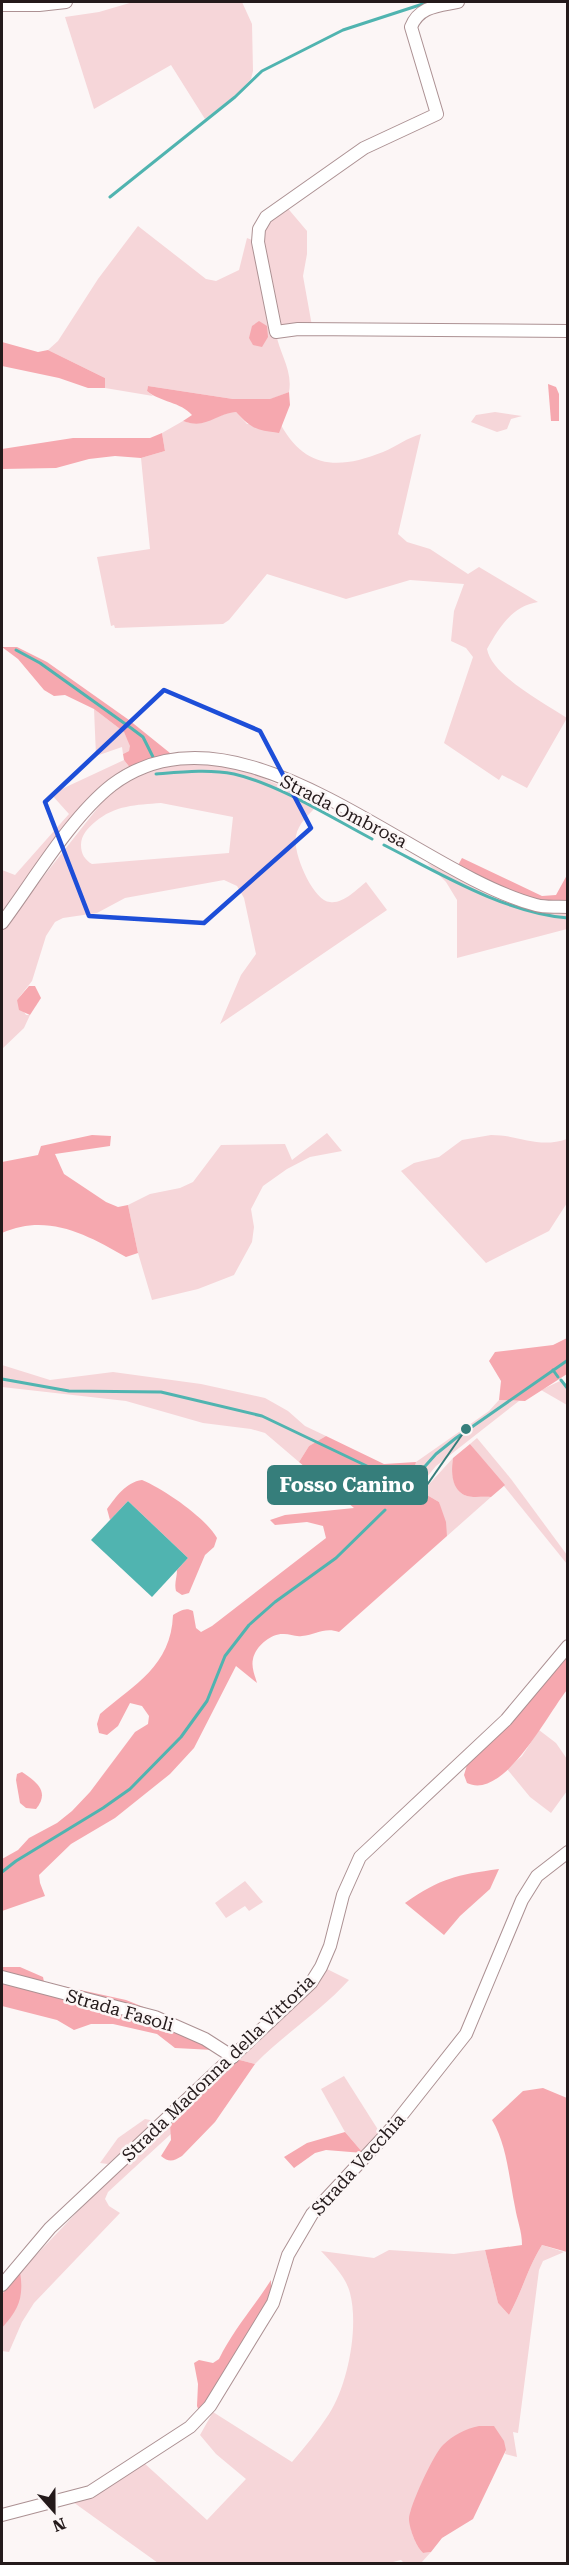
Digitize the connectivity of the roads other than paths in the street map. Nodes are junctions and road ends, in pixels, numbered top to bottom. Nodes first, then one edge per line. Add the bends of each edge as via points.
1 (66, 2) edge
2 (458, 2) edge
3 (2, 5) edge
4 (567, 332) edge
5 (567, 907) edge
6 (2, 923) edge
7 (567, 1646) edge
8 (567, 1852) edge
9 (2, 1977) edge
10 (233, 2056) junction
11 (2, 2285) edge
12 (2, 2515) edge

1 - 3 street
2 - 4 street via 422,10 411,27 437,114 364,148 266,217 259,229 258,242 276,332
5 - 6 street, Strada Ombrosa via 537,906 491,888 330,800 262,770 195,756 147,766 112,785 84,811
7 - 10 street, Strada Madonna della Vittoria via 506,1720 360,1857 343,1895 330,1946 311,1983
8 - 12 street, Strada Vecchia via 537,1876 522,1900 466,2034 390,2130 312,2214 288,2255 273,2302 210,2406 190,2427 90,2492
9 - 10 street, Strada Fasoli via 155,2017
10 - 11 street, Strada Madonna della Vittoria via 50,2228

